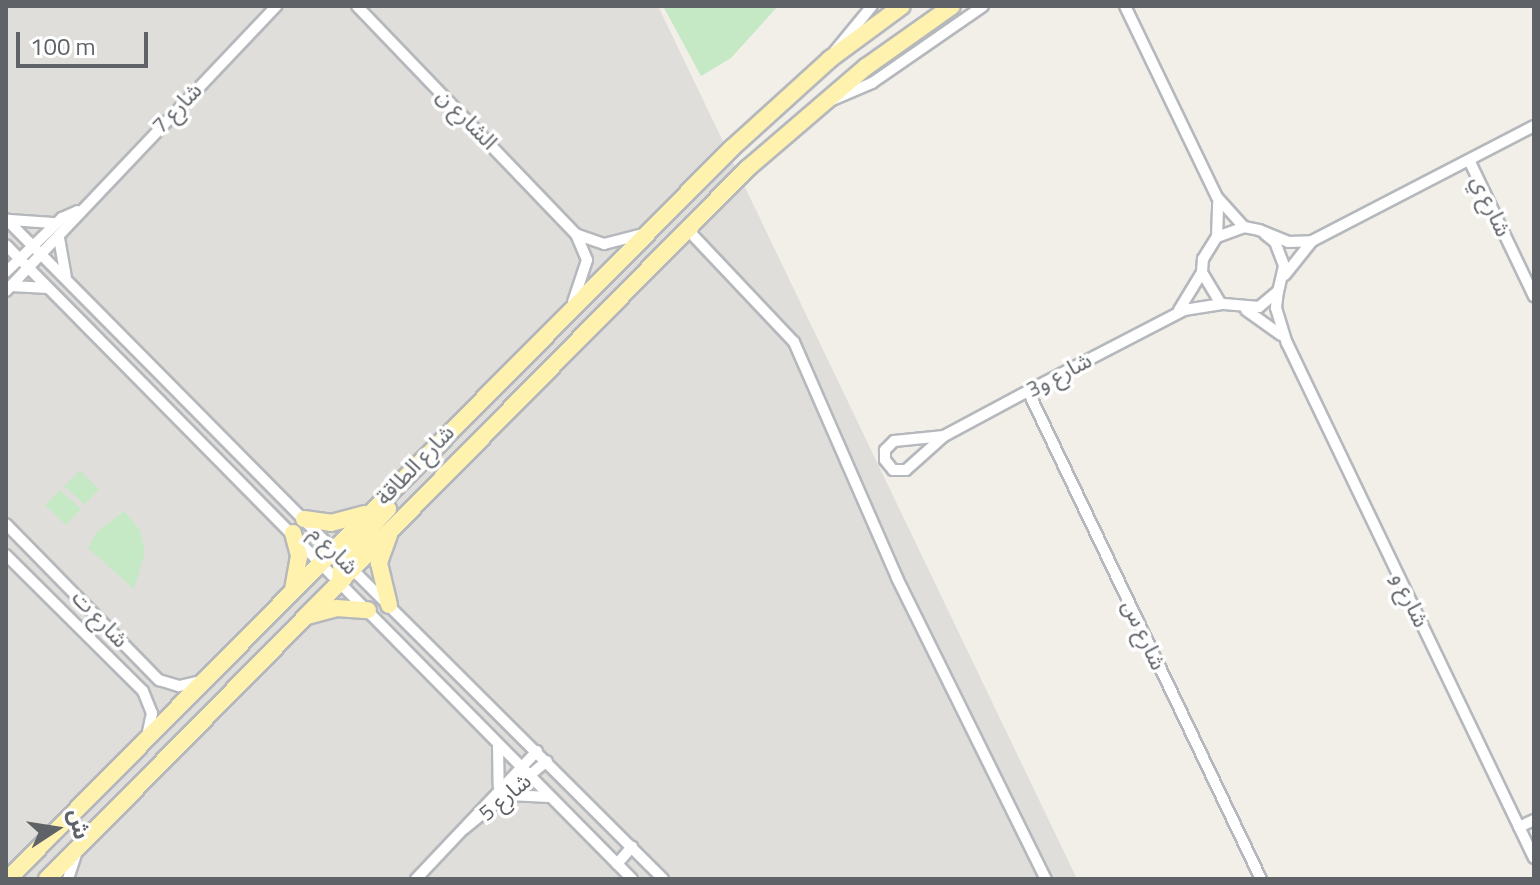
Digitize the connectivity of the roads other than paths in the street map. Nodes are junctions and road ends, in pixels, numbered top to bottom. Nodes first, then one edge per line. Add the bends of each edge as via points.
1 (276, 6) edge
2 (357, 6) edge
3 (872, 6) edge
4 (902, 6) edge
5 (952, 6) edge
6 (983, 6) edge
7 (1125, 6) edge
8 (830, 59) junction
9 (820, 104) junction
10 (1534, 126) edge
11 (1469, 160) junction
12 (1217, 197) junction
13 (78, 211) junction
14 (6, 219) edge
15 (55, 223) junction
16 (1244, 227) junction
17 (687, 229) junction
18 (645, 233) junction
19 (576, 234) junction
20 (1265, 234) junction
21 (1217, 237) junction
22 (59, 238) junction
23 (1312, 241) junction
24 (6, 245) edge
25 (33, 245) junction
26 (42, 256) junction
27 (20, 258) junction
28 (30, 269) junction
29 (6, 272) edge
30 (1202, 272) junction
31 (1283, 279) junction
32 (68, 281) junction
33 (48, 288) junction
34 (8, 289) edge
35 (1278, 291) junction
36 (1534, 296) edge
37 (1221, 304) junction
38 (1246, 310) junction
39 (569, 311) junction
40 (1174, 315) junction
41 (1287, 343) junction
42 (1028, 391) junction
43 (483, 398) junction
44 (944, 436) junction
45 (370, 511) junction
46 (304, 519) junction
47 (6, 524) edge
48 (394, 525) junction
49 (293, 533) junction
50 (28, 546) junction
51 (9, 558) edge
52 (337, 565) junction
53 (292, 592) junction
54 (389, 605) junction
55 (368, 610) junction
56 (306, 617) junction
57 (205, 679) junction
58 (229, 692) junction
59 (146, 741) junction
60 (495, 741) junction
61 (537, 751) junction
62 (547, 761) junction
63 (520, 767) junction
64 (530, 776) junction
65 (499, 787) junction
66 (508, 796) junction
67 (552, 798) junction
68 (1534, 820) edge
69 (1519, 827) junction
70 (463, 830) junction
71 (85, 838) junction
72 (632, 847) junction
73 (1534, 858) edge
74 (617, 864) junction
75 (8, 879) edge
76 (47, 879) edge
77 (68, 879) edge
78 (416, 879) edge
79 (632, 879) edge
80 (663, 879) edge
81 (1046, 879) edge
82 (1261, 879) edge

1 - 13 street, شارع 7
2 - 19 street, الشارع ن
3 - 8 street, شارع الطاقة
4 - 8 main road, شارع الطاقة
5 - 9 main road, شارع الطاقة
6 - 9 street, شارع الطاقة via 859,91
7 - 12 street
8 - 18 main road, شارع الطاقة
9 - 17 main road, شارع الطاقة
10 - 11 street
11 - 23 street
11 - 36 street, شارع ي
12 - 16 street
12 - 21 street
13 - 15 street, شارع 7
13 - 22 street, شارع 7
14 - 15 street
14 - 25 street, شارع م
15 - 25 street, شارع 7
16 - 20 street
16 - 21 street
17 - 48 main road, شارع الطاقة
17 - 81 street via 794,342 897,578
18 - 19 street via 604,244
18 - 39 main road, شارع الطاقة
19 - 39 street, الشارع ن via 584,248 586,272
20 - 23 street via 1288,242
20 - 31 street via 1282,254
21 - 30 street via 1203,259
22 - 26 street, شارع 7
22 - 32 street
23 - 31 street
24 - 27 street, شارع م
25 - 26 street, شارع م
25 - 27 street, شارع 7
26 - 28 street, شارع 7
26 - 32 street, شارع م
27 - 28 street, شارع م
27 - 29 street, شارع 7
28 - 33 street, شارع م
28 - 34 street, شارع 7
30 - 37 street
30 - 40 street, شارع و3 via 1192,296
31 - 35 street
32 - 46 street, شارع م
33 - 34 street, شارع 7
33 - 49 street, شارع م
35 - 38 street
35 - 41 street, شارع و via 1276,308
37 - 38 street
37 - 40 street, شارع و3 via 1201,304
38 - 41 street, شارع و via 1271,324
39 - 43 main road, شارع الطاقة
40 - 42 street, شارع و3
41 - 69 street, شارع و
42 - 44 street, شارع و3
42 - 82 street, شارع س
43 - 45 main road, شارع الطاقة
43 - 52 main road via 456,436
44 - 44 street, شارع و3 via 894,441 885,450 885,460 893,470 906,470
45 - 46 main road via 331,523
45 - 52 main road, شارع الطاقة
46 - 52 street, شارع م
47 - 50 street, شارع ت
48 - 52 main road, شارع الطاقة
48 - 54 main road via 379,563
49 - 52 street, شارع م
49 - 53 main road via 299,569
50 - 51 street
50 - 57 street, شارع ت via 159,680 188,686
51 - 59 street, شارع ت via 143,691 152,713
52 - 53 main road, شارع الطاقة
52 - 54 street, شارع م
52 - 55 street, شارع م
52 - 56 main road, شارع الطاقة
52 - 58 main road
53 - 57 main road, شارع الطاقة
54 - 61 street, شارع م
55 - 56 main road via 336,608
55 - 60 street, شارع م
56 - 58 main road, شارع الطاقة
57 - 59 main road, شارع الطاقة
58 - 71 main road, شارع الطاقة
59 - 75 main road, شارع الطاقة
60 - 63 street, شارع م
60 - 65 street via 502,764
61 - 62 street, شارع م
61 - 63 street, شارع 5
62 - 64 street, شارع 5
62 - 72 street, شارع م
63 - 64 street, شارع م
63 - 65 street, شارع 5
64 - 66 street, شارع 5
64 - 67 street, شارع م
65 - 70 street, شارع 5
66 - 67 street via 530,792
66 - 70 street, شارع 5
67 - 74 street, شارع م
68 - 69 street
69 - 73 street, شارع و
70 - 78 street, شارع 5
71 - 76 main road, شارع الطاقة
71 - 77 street
72 - 74 street
72 - 80 street, شارع م
74 - 79 street, شارع م

